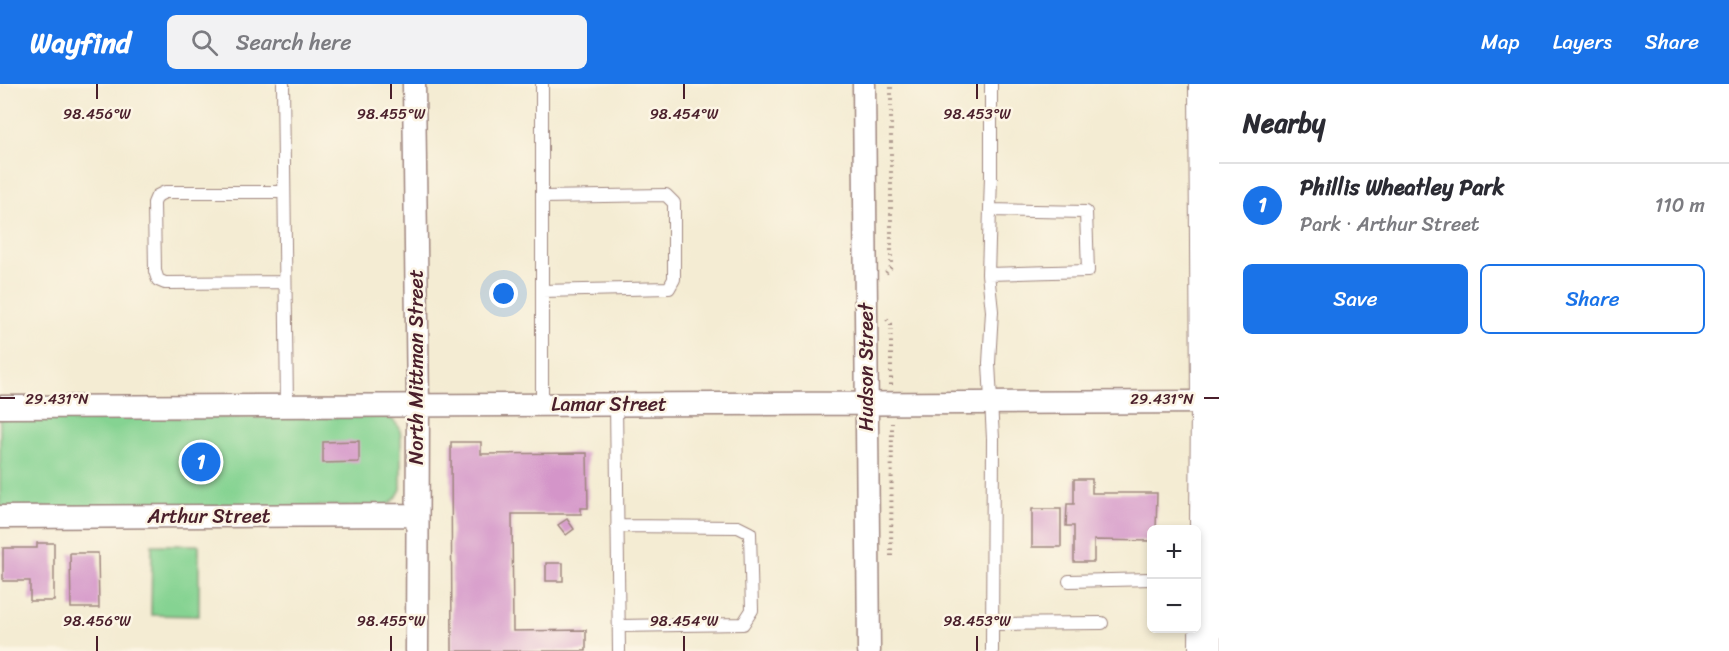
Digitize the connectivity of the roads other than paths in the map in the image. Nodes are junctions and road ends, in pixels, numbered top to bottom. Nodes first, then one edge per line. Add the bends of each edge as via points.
1 (283, 84) edge
2 (414, 84) edge
3 (542, 84) edge
4 (864, 84) edge
5 (991, 84) edge
6 (1205, 84) edge
7 (284, 192) junction
8 (542, 197) junction
9 (990, 210) junction
10 (988, 274) junction
11 (285, 282) junction
12 (542, 291) junction
13 (1213, 402) edge
14 (992, 403) junction
15 (542, 404) junction
16 (616, 404) junction
17 (866, 404) junction
18 (287, 406) junction
19 (417, 406) junction
20 (0, 407) edge
21 (417, 515) junction
22 (0, 517) edge
23 (617, 526) junction
24 (1201, 562) edge
25 (1147, 579) edge
26 (1069, 581) dead end
27 (1102, 622) dead end
28 (992, 624) junction
29 (619, 626) junction
30 (417, 651) edge
31 (619, 651) edge
32 (868, 651) edge
33 (992, 651) edge
34 (1205, 651) edge

1 - 7 lane
2 - 19 street, North Mittman Street
3 - 8 lane
4 - 17 street, Hudson Street
5 - 9 lane
6 - 13 main road
7 - 11 lane
7 - 11 lane via 165,192 154,203 158,280
8 - 12 lane
8 - 12 lane via 666,195 674,203 674,279 669,288
9 - 10 lane
9 - 10 lane via 1086,212 1088,271
10 - 14 lane
11 - 18 lane
12 - 15 lane
13 - 14 street, Lamar Street
13 - 24 main road
14 - 17 street, Lamar Street
14 - 28 lane
15 - 16 street, Lamar Street
15 - 19 street, Lamar Street
16 - 17 street, Lamar Street
16 - 23 lane
17 - 32 street, Hudson Street
18 - 19 street, Lamar Street
18 - 20 street, Lamar Street
19 - 21 street, North Mittman Street
21 - 22 street, Arthur Street
21 - 30 street, North Mittman Street
23 - 29 lane
23 - 29 lane via 738,527 750,533 752,610 743,624
24 - 34 main road
25 - 26 lane
27 - 28 lane
28 - 33 lane
29 - 31 lane

